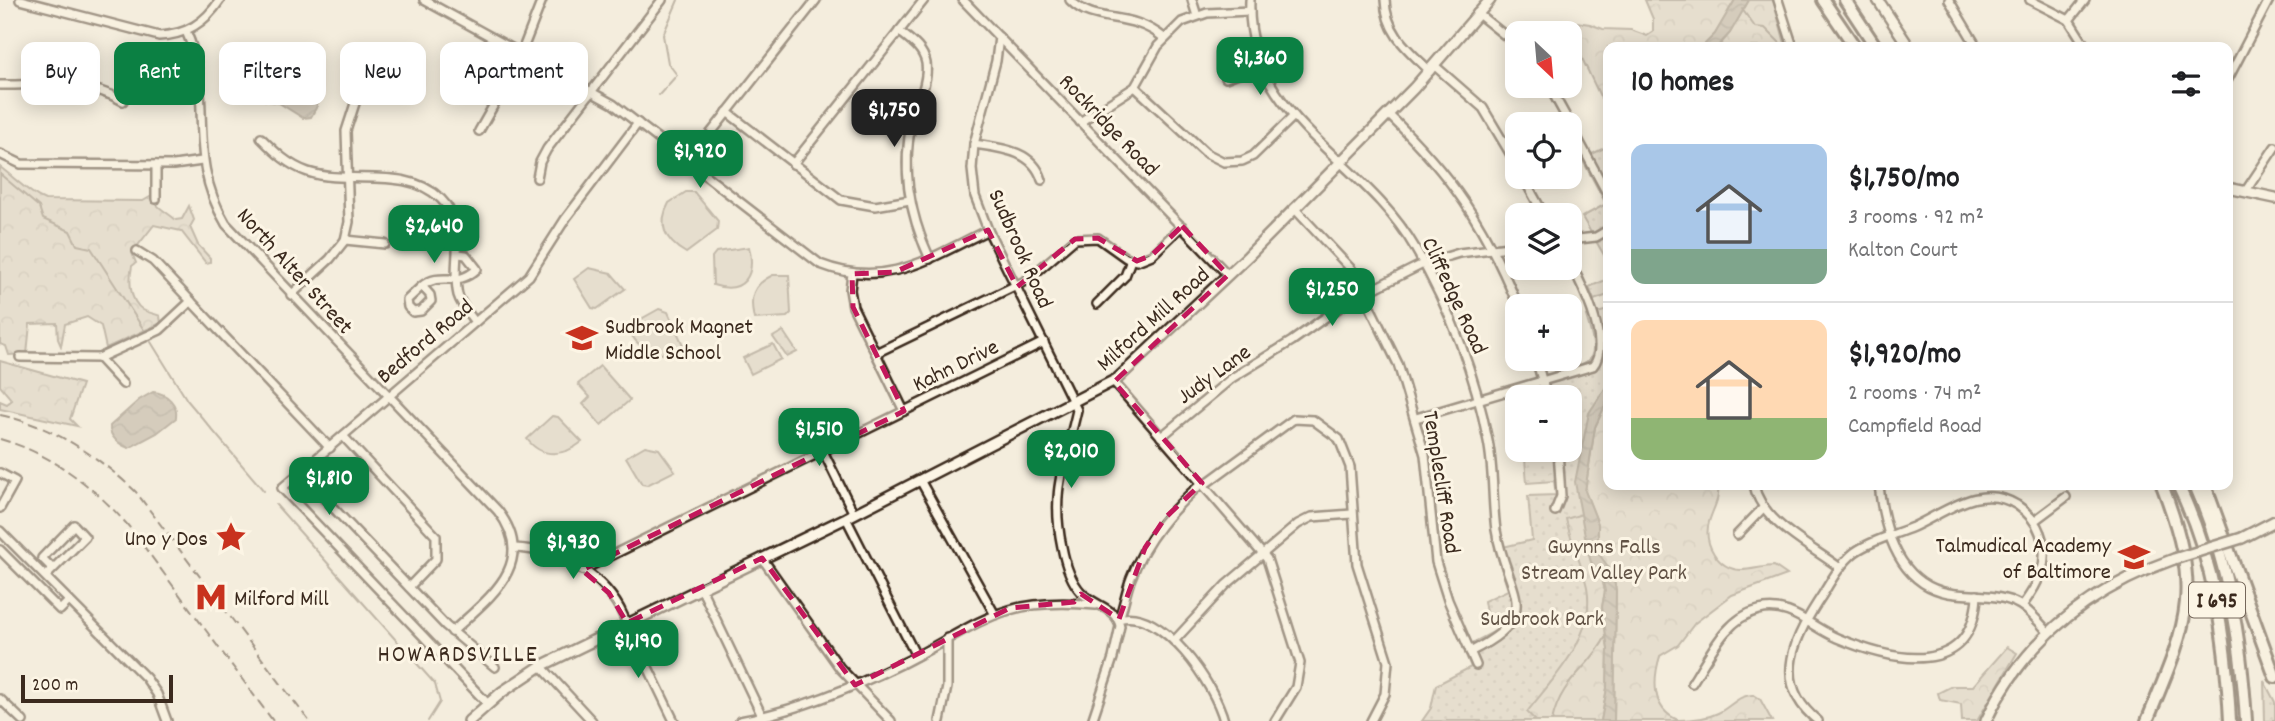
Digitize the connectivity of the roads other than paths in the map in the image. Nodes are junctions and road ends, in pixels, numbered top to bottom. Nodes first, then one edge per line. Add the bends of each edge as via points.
1 (20, 0) edge
2 (220, 0) edge
3 (424, 0) edge
4 (542, 0) edge
5 (662, 0) edge
6 (816, 0) edge
7 (924, 0) edge
8 (963, 0) edge
9 (1070, 0) edge
10 (1192, 0) edge
11 (1250, 0) edge
12 (1385, 0) edge
13 (1490, 0) edge
14 (1778, 0) edge
15 (1823, 0) edge
16 (1845, 0) edge
17 (1878, 0) edge
18 (1949, 0) edge
19 (2030, 0) edge
20 (2085, 0) edge
21 (2269, 0) edge
22 (1250, 11) junction
23 (1477, 13) junction
24 (1197, 16) junction
25 (2069, 20) junction
26 (899, 31) junction
27 (186, 32) junction
28 (1505, 35) edge
29 (999, 37) junction
30 (1164, 38) junction
31 (500, 42) edge
32 (526, 42) edge
33 (1791, 42) edge
34 (1852, 42) edge
35 (1873, 42) edge
36 (1906, 42) edge
37 (1974, 42) edge
38 (2083, 42) edge
39 (1010, 48) junction
40 (996, 61) junction
41 (1259, 65) junction
42 (1432, 68) junction
43 (2233, 69) edge
44 (1226, 78) dead end
45 (0, 85) edge
46 (1135, 87) junction
47 (590, 91) junction
48 (114, 96) edge
49 (353, 105) edge
50 (494, 105) edge
51 (727, 112) junction
52 (1388, 114) junction
53 (1294, 116) junction
54 (1080, 122) junction
55 (638, 123) junction
56 (479, 131) dead end
57 (261, 138) dead end
58 (974, 144) junction
59 (1505, 145) edge
60 (1582, 146) edge
61 (2275, 147) edge
62 (0, 154) edge
63 (202, 161) junction
64 (1340, 161) junction
65 (688, 162) junction
66 (793, 164) junction
67 (156, 165) junction
68 (347, 177) junction
69 (537, 178) dead end
70 (1042, 180) dead end
71 (1603, 186) edge
72 (2233, 189) edge
73 (2245, 192) junction
74 (2275, 198) edge
75 (156, 199) dead end
76 (910, 200) junction
77 (1294, 208) junction
78 (1181, 226) junction
79 (988, 230) junction
80 (1603, 233) edge
81 (1582, 239) edge
82 (345, 240) junction
83 (385, 244) dead end
84 (1505, 247) edge
85 (1491, 249) junction
86 (137, 251) dead end
87 (459, 254) junction
88 (930, 259) junction
89 (1131, 260) junction
90 (1423, 264) junction
91 (852, 274) junction
92 (1228, 275) junction
93 (457, 280) junction
94 (1579, 280) edge
95 (1016, 285) junction
96 (422, 286) dead end
97 (1365, 293) junction
98 (1512, 294) edge
99 (291, 295) junction
100 (191, 300) junction
101 (1097, 304) dead end
102 (475, 322) junction
103 (1044, 342) junction
104 (876, 353) junction
105 (20, 357) dead end
106 (99, 358) junction
107 (1540, 371) edge
108 (1113, 381) junction
109 (1543, 382) junction
110 (123, 384) dead end
111 (1544, 385) edge
112 (387, 397) junction
113 (1478, 400) junction
114 (1075, 403) junction
115 (904, 411) junction
116 (1416, 418) junction
117 (343, 436) junction
118 (1161, 437) junction
119 (330, 448) junction
120 (823, 451) junction
121 (1559, 462) edge
122 (0, 473) edge
123 (299, 473) junction
124 (920, 480) junction
125 (1203, 484) junction
126 (1756, 490) edge
127 (1880, 490) edge
128 (2164, 490) edge
129 (2180, 490) edge
130 (2197, 490) edge
131 (2207, 490) edge
132 (2066, 497) dead end
133 (0, 508) edge
134 (1763, 508) junction
135 (1555, 511) dead end
136 (1352, 514) junction
137 (850, 516) junction
138 (2034, 520) junction
139 (2275, 521) edge
140 (0, 531) edge
141 (1737, 535) dead end
142 (1889, 536) junction
143 (514, 548) junction
144 (0, 550) edge
145 (1263, 554) junction
146 (762, 558) junction
147 (1840, 568) junction
148 (53, 569) junction
149 (582, 570) junction
150 (46, 576) junction
151 (409, 587) junction
152 (701, 588) junction
153 (1079, 590) junction
154 (1977, 595) junction
155 (69, 601) junction
156 (1074, 603) junction
157 (1097, 605) junction
158 (2022, 606) junction
159 (994, 613) junction
160 (1119, 619) junction
161 (1806, 621) junction
162 (627, 624) junction
163 (452, 632) junction
164 (2048, 632) junction
165 (947, 638) junction
166 (1174, 641) junction
167 (1470, 652) junction
168 (916, 656) junction
169 (1476, 665) dead end
170 (541, 666) junction
171 (495, 667) dead end
172 (2275, 677) edge
173 (1692, 683) dead end
174 (855, 685) junction
175 (0, 699) edge
176 (487, 703) junction
177 (762, 716) junction
178 (23, 721) edge
179 (167, 721) edge
180 (469, 721) edge
181 (592, 721) edge
182 (674, 721) edge
183 (740, 721) edge
184 (891, 721) edge
185 (940, 721) edge
186 (1092, 721) edge
187 (1224, 721) edge
188 (1275, 721) edge
189 (1371, 721) edge
190 (1818, 721) edge
191 (1986, 721) edge
192 (2147, 721) edge
193 (2230, 721) edge
194 (2246, 721) edge

1 - 27 street via 149,34
2 - 27 street via 206,18
3 - 31 street
4 - 32 street
5 - 47 street
6 - 51 street
7 - 26 street
8 - 29 street, Rockridge Road
9 - 30 street via 1091,15 1138,21
10 - 24 street
11 - 22 street
12 - 42 street via 1396,38
13 - 23 main road, Milford Mill Road
14 - 33 street
15 - 34 highway
16 - 35 highway
17 - 36 main road
18 - 37 street
19 - 25 street
20 - 25 street
21 - 43 street
22 - 24 street
22 - 41 street
23 - 28 street
23 - 42 main road, Milford Mill Road
24 - 30 street
25 - 38 street
26 - 66 street
26 - 76 street via 920,49 926,67 908,145
27 - 63 street, North Alter Street via 200,71
29 - 39 street, Rockridge Road
29 - 40 street, Sudbrook Road
30 - 46 street
39 - 40 street
39 - 54 street, Rockridge Road
40 - 58 street, Sudbrook Road
41 - 44 street
41 - 53 street, Cliffedge Road
42 - 52 main road, Milford Mill Road
42 - 59 street via 1483,108
45 - 48 street via 78,86
46 - 53 street via 1206,153 1224,163 1253,156
46 - 54 street
47 - 55 street
47 - 69 street via 542,155
49 - 68 street via 347,122
50 - 56 street
51 - 65 street
51 - 66 street
52 - 64 main road, Milford Mill Road
52 - 85 street via 1453,183
53 - 64 street, Cliffedge Road
54 - 78 street, Rockridge Road
55 - 65 street
55 - 102 street, Bedford Road via 558,229 536,268
57 - 68 street via 304,170
58 - 70 street via 1022,155 1034,164
58 - 79 street, Sudbrook Road via 973,184
60 - 71 street
61 - 73 street
62 - 67 street via 22,164
63 - 67 street
63 - 99 street, North Alter Street via 208,188 226,224
64 - 77 main road, Milford Mill Road
64 - 90 street, Cliffedge Road via 1394,217
65 - 91 street via 808,257
66 - 76 street via 848,203 875,206
67 - 75 street
68 - 82 street
68 - 87 street via 406,181 432,191 455,219
72 - 73 main road
73 - 74 main road
76 - 88 street
77 - 92 main road, Milford Mill Road
77 - 97 street, Templecliff Road via 1345,260
78 - 89 street via 1152,255
78 - 92 street, Rockridge Road
79 - 88 street
79 - 95 street, Sudbrook Road
80 - 81 street
82 - 83 street
82 - 99 street
84 - 85 street, Judy Lane
85 - 90 street, Judy Lane
85 - 98 street
86 - 100 street
87 - 93 street
87 - 93 street via 466,255 477,269 465,280
88 - 91 street via 895,272
89 - 95 street via 1104,241 1080,237
89 - 101 street via 1125,276
90 - 97 street, Judy Lane
90 - 113 street, Cliffedge Road via 1457,336
91 - 104 street via 851,301
92 - 108 main road, Milford Mill Road
93 - 96 street via 433,279
93 - 102 street via 461,303
94 - 109 street via 1601,352 1597,362 1581,372
95 - 103 street, Sudbrook Road
95 - 104 street
97 - 116 street, Templecliff Road via 1395,356
97 - 118 street, Judy Lane via 1232,378
99 - 112 street, North Alter Street
100 - 106 street via 160,330
100 - 119 street
102 - 112 street, Bedford Road
103 - 114 street, Sudbrook Road
103 - 115 street, Kahn Drive
104 - 115 street
105 - 106 street
106 - 110 street
107 - 109 street
108 - 114 main road, Milford Mill Road
108 - 118 street
109 - 111 street
109 - 113 street
112 - 117 street, Bedford Road
112 - 143 street, North Alter Street via 498,511
113 - 116 street
113 - 167 street, Cliffedge Road via 1491,458 1497,535 1518,604 1506,631
114 - 124 main road, Milford Mill Road
114 - 153 street via 1056,502 1066,562
115 - 120 street, Kahn Drive
116 - 167 street, Templecliff Road via 1425,455 1436,562
117 - 119 street, Bedford Road
117 - 151 street via 436,536 436,559
118 - 125 street
119 - 123 street, Bedford Road
120 - 137 street
120 - 149 street, Kahn Drive
121 - 135 street via 1561,496
122 - 133 street via 15,481
123 - 151 street
123 - 176 street, Bedford Road via 282,488
124 - 137 main road, Milford Mill Road
124 - 159 street
125 - 136 street via 1299,418 1326,427 1343,445 1350,467
125 - 145 street
125 - 160 street via 1165,518 1145,548
126 - 134 street
127 - 142 street
128 - 192 highway via 2179,535 2188,596 2177,649
129 - 193 highway, I 695 via 2214,587
130 - 194 highway, I 695 via 2229,583
131 - 172 highway
132 - 138 street
134 - 141 street
134 - 147 street
136 - 145 street via 1305,520
136 - 189 street via 1362,582 1388,662 1385,694
137 - 146 main road, Milford Mill Road
137 - 168 street
138 - 142 street via 2011,502 1984,497 1965,501
138 - 158 street via 2042,537 2044,566
139 - 164 main road, bridge via 2242,538 2113,583
140 - 150 street
142 - 147 street via 1863,547
142 - 154 street via 1902,564 1920,582 1944,593
143 - 149 street via 552,552
143 - 163 street via 502,584
144 - 155 street via 60,610
145 - 166 street via 1226,585
145 - 188 street via 1300,663 1296,687
146 - 152 main road, Milford Mill Road
146 - 174 street
147 - 161 street
148 - 148 street via 85,537 74,525 42,558
148 - 150 street
149 - 162 street via 609,593
150 - 155 street
151 - 163 street
152 - 162 main road, Milford Mill Road
152 - 177 street
153 - 156 street
153 - 157 street
154 - 158 street
154 - 161 street via 1973,621 1962,641 1927,659 1904,658 1847,642
155 - 179 street via 146,678
156 - 157 street
156 - 159 street via 1037,603
157 - 160 street
158 - 164 street
159 - 165 street
160 - 166 street via 1128,617
160 - 186 street via 1119,639
161 - 173 street via 1778,609 1743,616 1725,632
161 - 190 street via 1794,646 1791,674 1802,703
162 - 170 main road, Milford Mill Road
162 - 182 street
163 - 171 street
164 - 191 main road via 2007,680
165 - 168 street
165 - 185 street via 947,687
166 - 187 street via 1202,673
167 - 169 street, Templecliff Road
168 - 174 street
170 - 176 main road, Milford Mill Road
170 - 181 street
174 - 177 street
174 - 184 street
175 - 178 street
176 - 180 main road, Milford Mill Road
177 - 183 street

